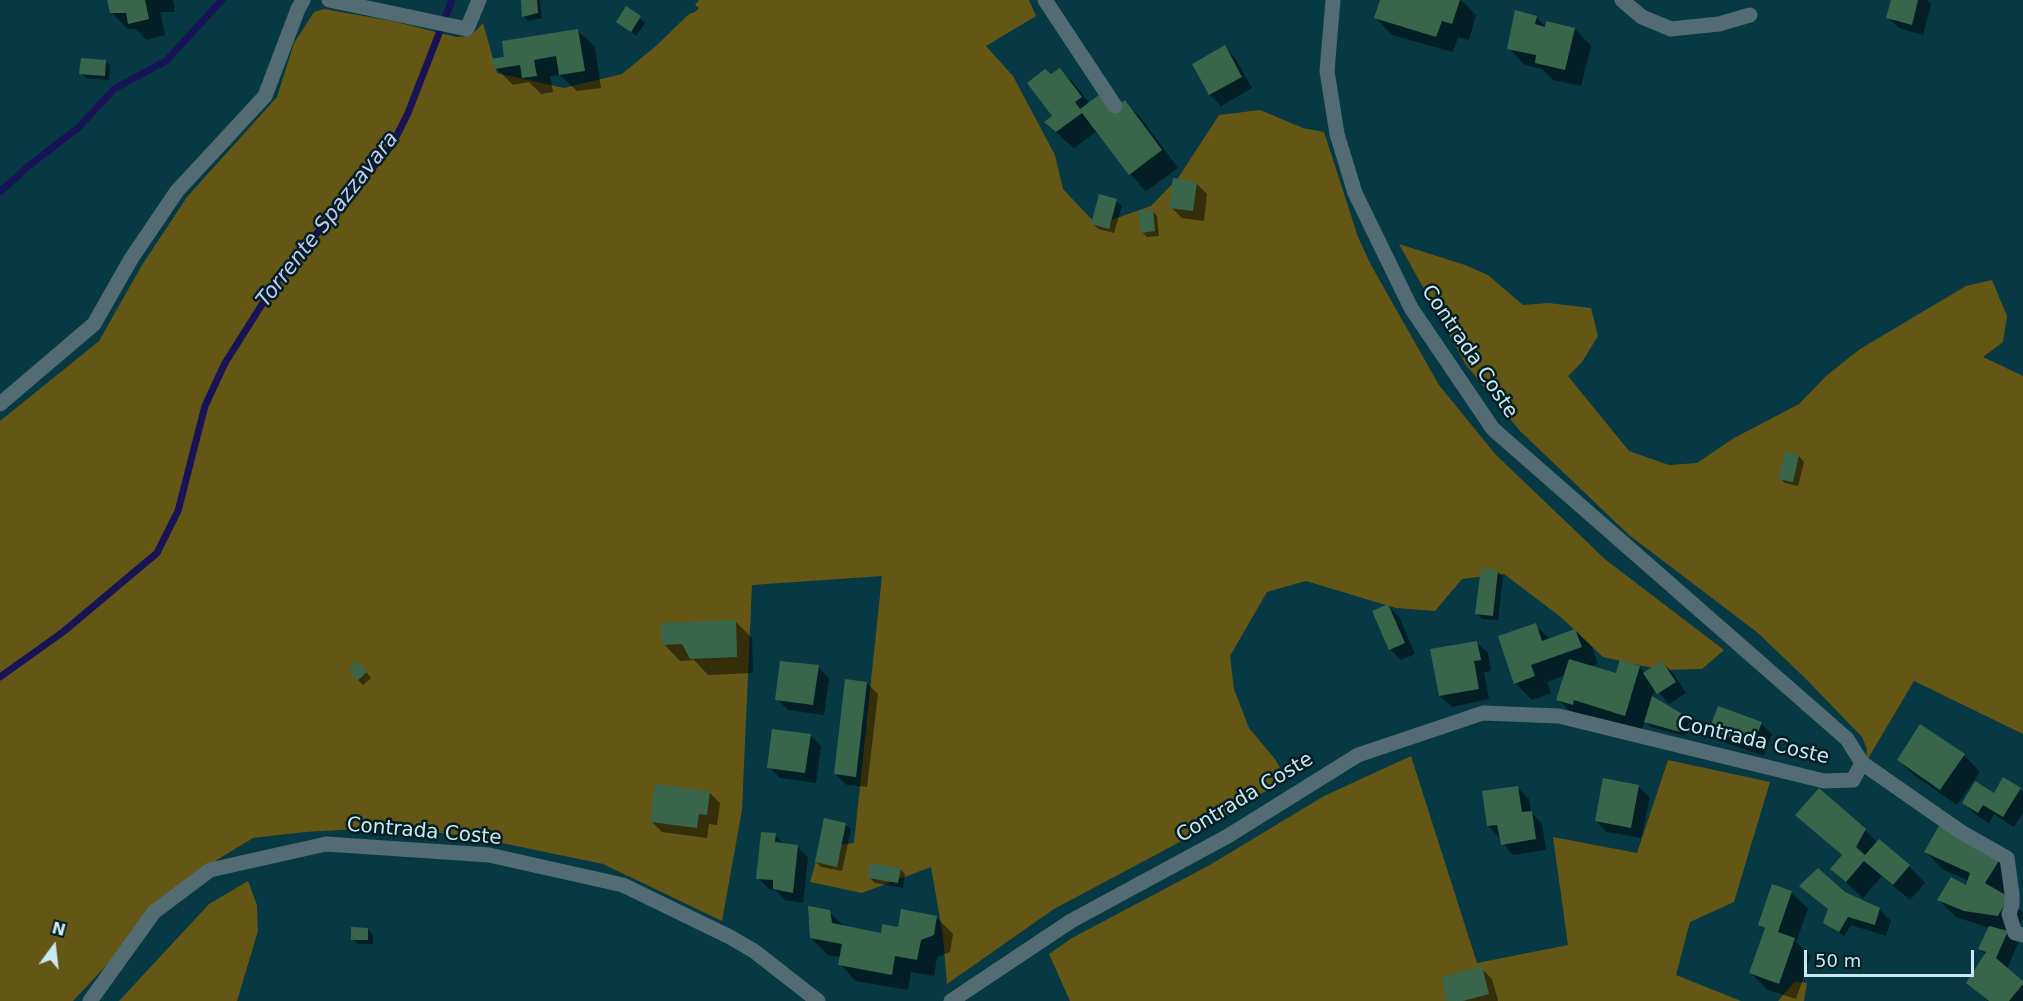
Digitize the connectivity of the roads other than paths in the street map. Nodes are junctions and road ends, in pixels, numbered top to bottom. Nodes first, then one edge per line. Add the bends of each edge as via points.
1 (303, 0) edge
2 (329, 0) edge
3 (479, 0) edge
4 (1045, 0) edge
5 (1333, 0) edge
6 (1622, 0) edge
7 (1750, 15) dead end
8 (1115, 106) dead end
9 (0, 404) edge
10 (1862, 763) junction
11 (2023, 935) edge
12 (90, 1001) edge
13 (818, 1001) edge
14 (951, 1001) edge

1 - 9 street via 265,96 177,192 131,259 94,324
2 - 3 street via 467,29
4 - 8 street
5 - 10 street, Contrada Coste via 1327,70 1337,134 1356,193 1411,308 1493,429 1846,739
6 - 7 street via 1642,17 1671,29 1719,24
10 - 11 street via 1961,832 2007,858 2012,894 2009,914 2015,933
10 - 14 street, Contrada Coste via 1853,780 1824,781 1559,716 1483,713 1358,755 1228,836 1071,921
12 - 13 street, Contrada Coste via 154,912 210,870 326,844 489,855 623,885 754,951

